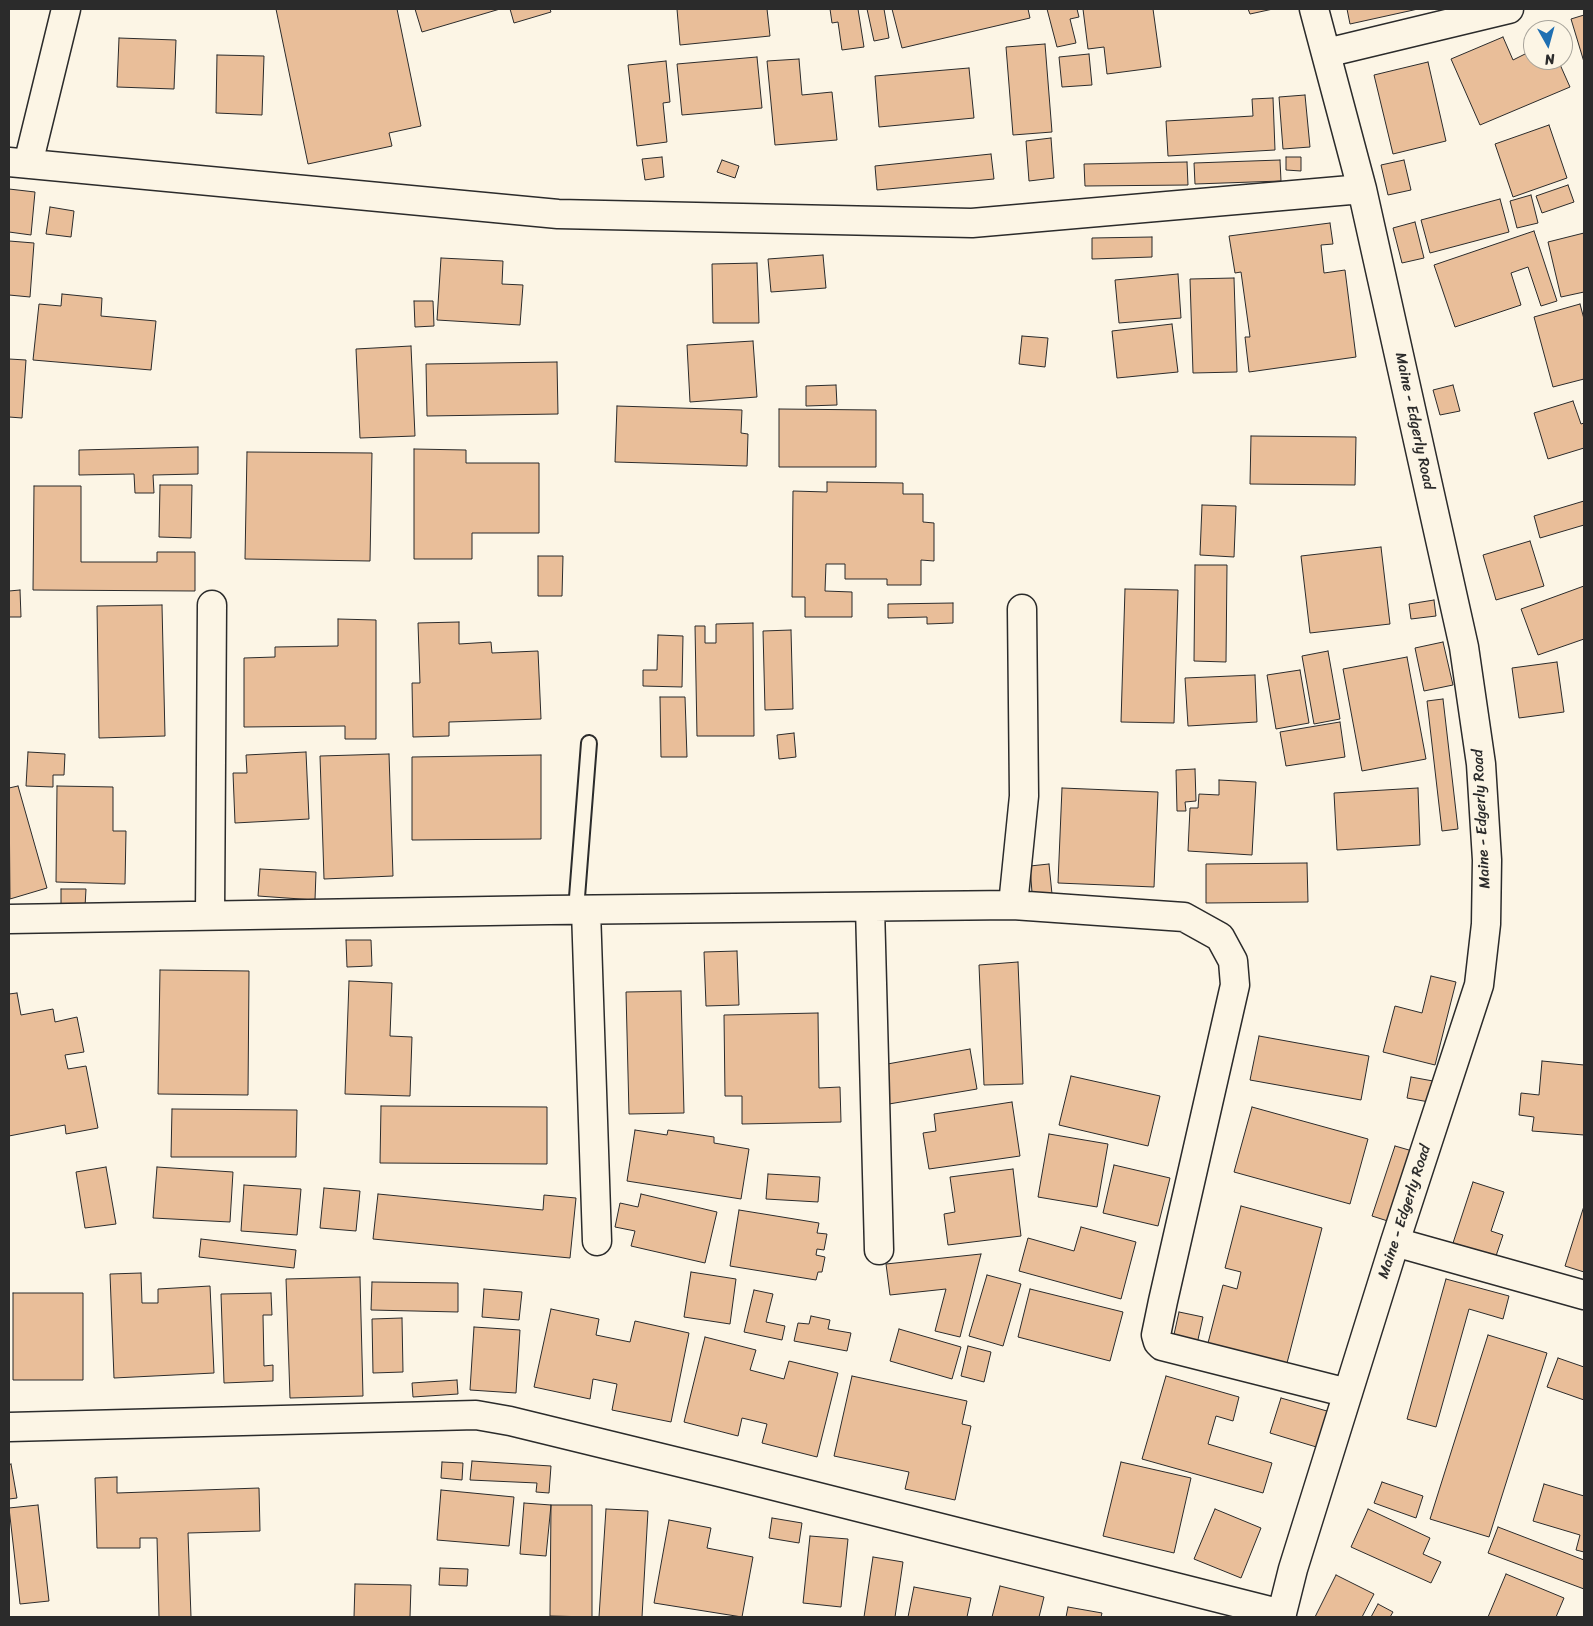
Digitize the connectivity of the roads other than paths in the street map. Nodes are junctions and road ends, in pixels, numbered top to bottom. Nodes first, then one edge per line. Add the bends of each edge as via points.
1 (66, 9) edge
2 (1314, 9) edge
3 (1509, 9) edge
4 (1326, 53) junction
5 (18, 163) edge
6 (1362, 189) junction
7 (212, 605) dead end
8 (1022, 609) dead end
9 (589, 743) dead end
10 (1013, 905) junction
11 (870, 907) junction
12 (581, 910) junction
13 (210, 915) junction
14 (9, 919) edge
15 (597, 1241) dead end
16 (1395, 1242) junction
17 (878, 1250) dead end
18 (1584, 1295) edge
19 (1348, 1393) junction
20 (9, 1426) edge
21 (1281, 1616) edge

1 - 5 street
2 - 4 street, Maine - Edgerly Road
3 - 4 street
4 - 6 street, Maine - Edgerly Road
5 - 6 street via 558,214 962,223
6 - 16 street, Maine - Edgerly Road via 1464,647 1481,764 1486,860 1486,924 1479,985
7 - 13 street
8 - 10 street via 1024,796
9 - 12 lane
10 - 11 street
10 - 19 street via 1184,917 1220,936 1233,961 1235,985 1156,1335 1162,1346
11 - 12 street
11 - 17 street
12 - 13 street
12 - 15 street
13 - 14 street
16 - 18 street
16 - 19 street, Maine - Edgerly Road
19 - 21 street, Maine - Edgerly Road
20 - 21 street via 476,1416 510,1421

